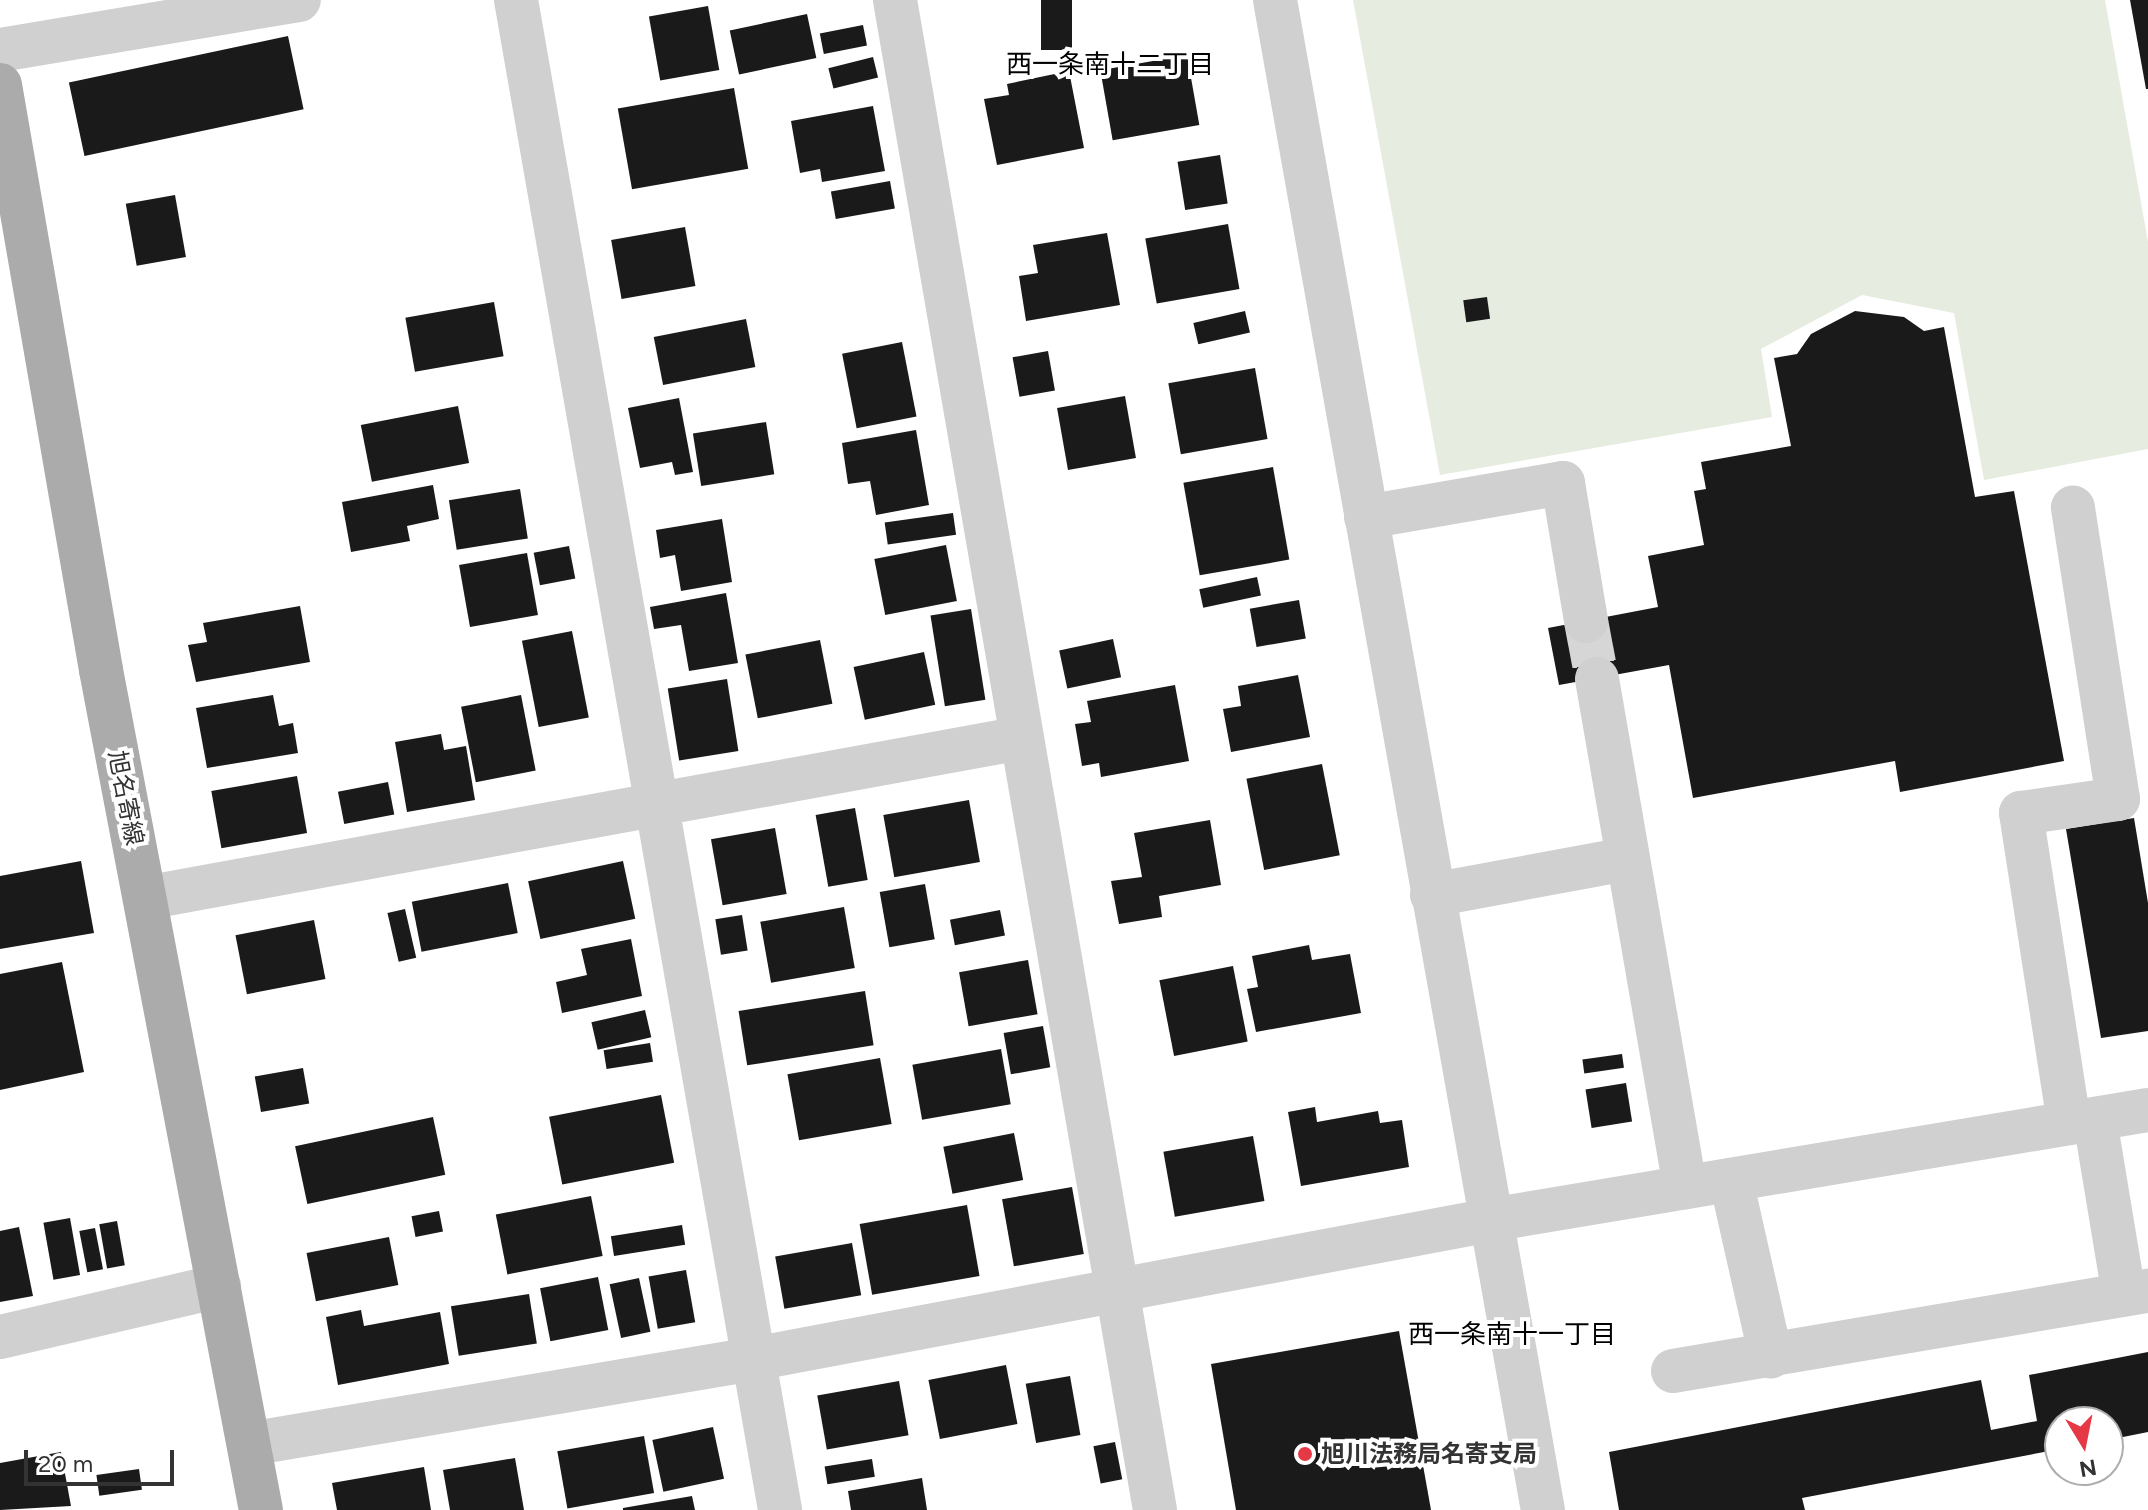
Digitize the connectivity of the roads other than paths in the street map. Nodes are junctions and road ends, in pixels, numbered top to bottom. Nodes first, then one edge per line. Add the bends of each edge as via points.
1 (299, 0) edge
2 (516, 0) edge
3 (895, 0) edge
4 (1275, 0) edge
5 (0, 50) edge
6 (0, 85) edge
7 (9, 195) edge
8 (2073, 507) dead end
9 (1366, 517) junction
10 (1586, 621) tunnel mouth
11 (1597, 679) tunnel mouth
12 (1021, 738) junction
13 (657, 804) junction
14 (1626, 859) junction
15 (1432, 895) junction
16 (145, 898) junction
17 (2148, 1110) edge
18 (2082, 1122) junction
19 (1731, 1180) junction
20 (1685, 1187) junction
21 (1490, 1220) junction
22 (219, 1286) junction
23 (1116, 1288) junction
24 (2136, 1293) edge
25 (0, 1337) edge
26 (1771, 1357) junction
27 (753, 1359) junction
28 (1673, 1371) dead end
29 (249, 1444) junction
30 (261, 1510) edge
31 (780, 1510) edge
32 (1155, 1510) edge
33 (1543, 1510) edge

1 - 5 street
2 - 13 street
3 - 12 street
4 - 9 street
6 - 7 main road, 旭名寄線
7 - 16 main road, 旭名寄線
8 - 18 street via 2118,799 2021,813
9 - 10 street via 1563,483
9 - 15 street
11 - 14 street
12 - 13 street
12 - 23 street
13 - 16 street
13 - 27 street
14 - 15 street
14 - 20 street
15 - 21 street
16 - 22 main road, 旭名寄線
17 - 18 street
18 - 19 street
18 - 24 street
19 - 20 street
19 - 26 street
20 - 21 street
21 - 23 street
21 - 33 street
22 - 25 street
22 - 29 main road, 旭名寄線
23 - 27 street
23 - 32 street
24 - 26 street
26 - 28 street
27 - 29 street
27 - 31 street
29 - 30 main road, 旭名寄線

